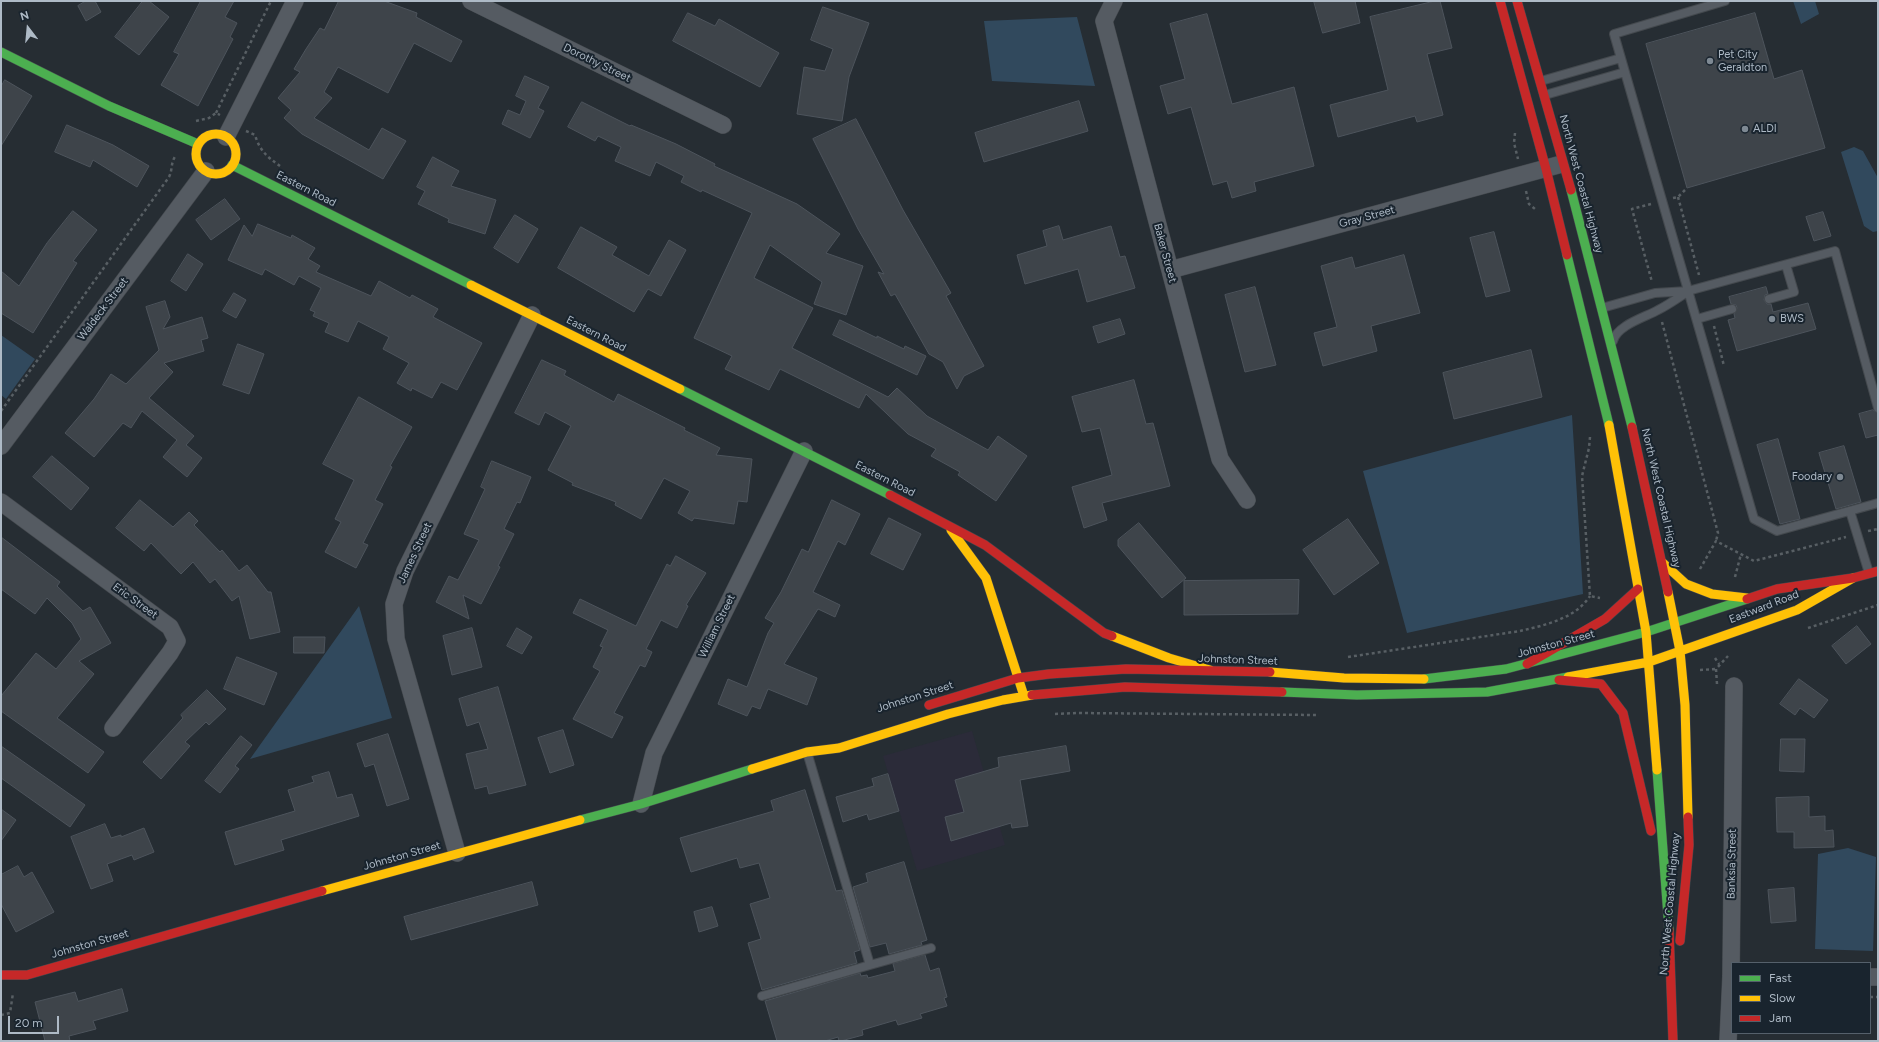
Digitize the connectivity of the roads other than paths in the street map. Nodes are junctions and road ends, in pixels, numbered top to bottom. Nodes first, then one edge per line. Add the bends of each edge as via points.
1 (295, 1) edge
2 (470, 1) edge
3 (1114, 1) edge
4 (1500, 1) edge
5 (1517, 1) edge
6 (1725, 1) edge
7 (1, 52) edge
8 (1621, 58) junction
9 (1625, 72) junction
10 (1540, 81) junction
11 (1544, 95) junction
12 (723, 125) dead end
13 (226, 137) junction
14 (198, 144) junction
15 (1564, 164) junction
16 (232, 165) junction
17 (1546, 169) junction
18 (206, 171) junction
19 (1786, 265) junction
20 (1170, 270) junction
21 (1688, 291) junction
22 (1770, 299) dead end
23 (1732, 309) dead end
24 (1592, 311) junction
25 (532, 315) junction
26 (1697, 319) junction
27 (1612, 345) junction
28 (1878, 408) edge
29 (1, 446) edge
30 (804, 451) junction
31 (1247, 500) dead end
32 (1, 502) edge
33 (1878, 503) edge
34 (1850, 511) junction
35 (948, 525) junction
36 (1663, 563) junction
37 (1874, 572) edge
38 (1853, 578) junction
39 (1638, 589) junction
40 (1747, 598) junction
41 (1674, 622) junction
42 (1646, 632) junction
43 (1680, 651) junction
44 (1649, 662) junction
45 (1527, 664) junction
46 (1210, 670) junction
47 (1018, 678) junction
48 (1559, 680) junction
49 (1728, 686) road end
50 (1024, 696) junction
51 (916, 709) dead end
52 (113, 728) dead end
53 (830, 739) dead end
54 (807, 752) junction
55 (641, 804) junction
56 (457, 853) junction
57 (1666, 894) junction
58 (931, 948) dead end
59 (1732, 962) edge
60 (870, 965) junction
61 (1, 975) edge
62 (1731, 992) edge
63 (762, 996) dead end
64 (1673, 1014) junction
65 (1673, 1041) edge
66 (1728, 1041) edge

1 - 13 street
2 - 12 street, Dorothy Street
3 - 20 street, Baker Street via 1104,21
4 - 17 main road, North West Coastal Highway
5 - 10 main road, North West Coastal Highway
6 - 8 lane via 1614,34
7 - 14 main road via 109,106
8 - 9 lane
8 - 10 lane
9 - 11 lane
9 - 21 lane
10 - 11 main road, North West Coastal Highway
11 - 15 main road, North West Coastal Highway
13 - 14 main road via 214,134 202,139
13 - 16 main road via 234,146 235,159
14 - 18 main road via 196,156
15 - 17 street, Gray Street
15 - 24 main road, North West Coastal Highway
16 - 18 main road via 217,174
16 - 25 main road, Eastern Road
17 - 20 street, Gray Street
17 - 24 main road, North West Coastal Highway
18 - 29 street, Waldeck Street
19 - 21 lane
19 - 22 lane via 1794,292
19 - 28 lane via 1835,252
20 - 31 street, Baker Street via 1220,459
21 - 24 lane via 1655,293
21 - 26 lane
21 - 27 lane via 1659,310 1625,327 1614,336
23 - 26 lane
24 - 27 main road, North West Coastal Highway
24 - 39 main road, North West Coastal Highway
25 - 30 main road, Eastern Road
25 - 56 street, James Street via 405,571 394,604 396,639
26 - 34 lane via 1754,519 1777,531
27 - 36 main road, North West Coastal Highway
30 - 35 main road, Eastern Road
30 - 55 street, William Street via 654,753
32 - 52 street, Eric Street via 170,627 177,641 170,654
33 - 34 lane
34 - 37 lane via 1857,535
35 - 46 main road, Eastern Road via 985,545 1104,633 1169,658
35 - 47 main road, Eastern Road via 986,578
36 - 40 main road via 1686,584 1712,594
36 - 41 main road, North West Coastal Highway
37 - 38 main road, Eastward Road
38 - 40 main road, Eastward Road via 1777,589
38 - 43 main road, Eastward Road via 1796,610
39 - 42 main road, North West Coastal Highway
39 - 45 main road via 1605,619
40 - 41 main road, Eastward Road
41 - 42 main road, Johnston Street
41 - 43 main road, North West Coastal Highway
42 - 44 main road, North West Coastal Highway
42 - 45 main road, Johnston Street
43 - 44 main road, Johnston Street
43 - 64 main road, North West Coastal Highway via 1685,705 1689,845
44 - 48 main road, Johnston Street
44 - 57 main road, North West Coastal Highway
45 - 46 main road, Johnston Street via 1431,679 1344,678
46 - 47 main road, Johnston Street via 1126,669
47 - 50 main road, Eastern Road
47 - 51 main road, Johnston Street
48 - 50 main road, Johnston Street via 1488,692 1357,695 1125,687
48 - 57 main road via 1601,684 1623,713
49 - 59 street, Banksia Street
50 - 54 main road, Johnston Street via 948,714 839,748
53 - 54 main road, Johnston Street
54 - 55 main road, Johnston Street
54 - 60 lane
55 - 56 main road, Johnston Street
56 - 61 main road, Johnston Street via 27,975
57 - 64 main road, North West Coastal Highway
58 - 60 lane
60 - 63 lane
62 - 66 street, Banksia Street
64 - 65 main road, North West Coastal Highway

